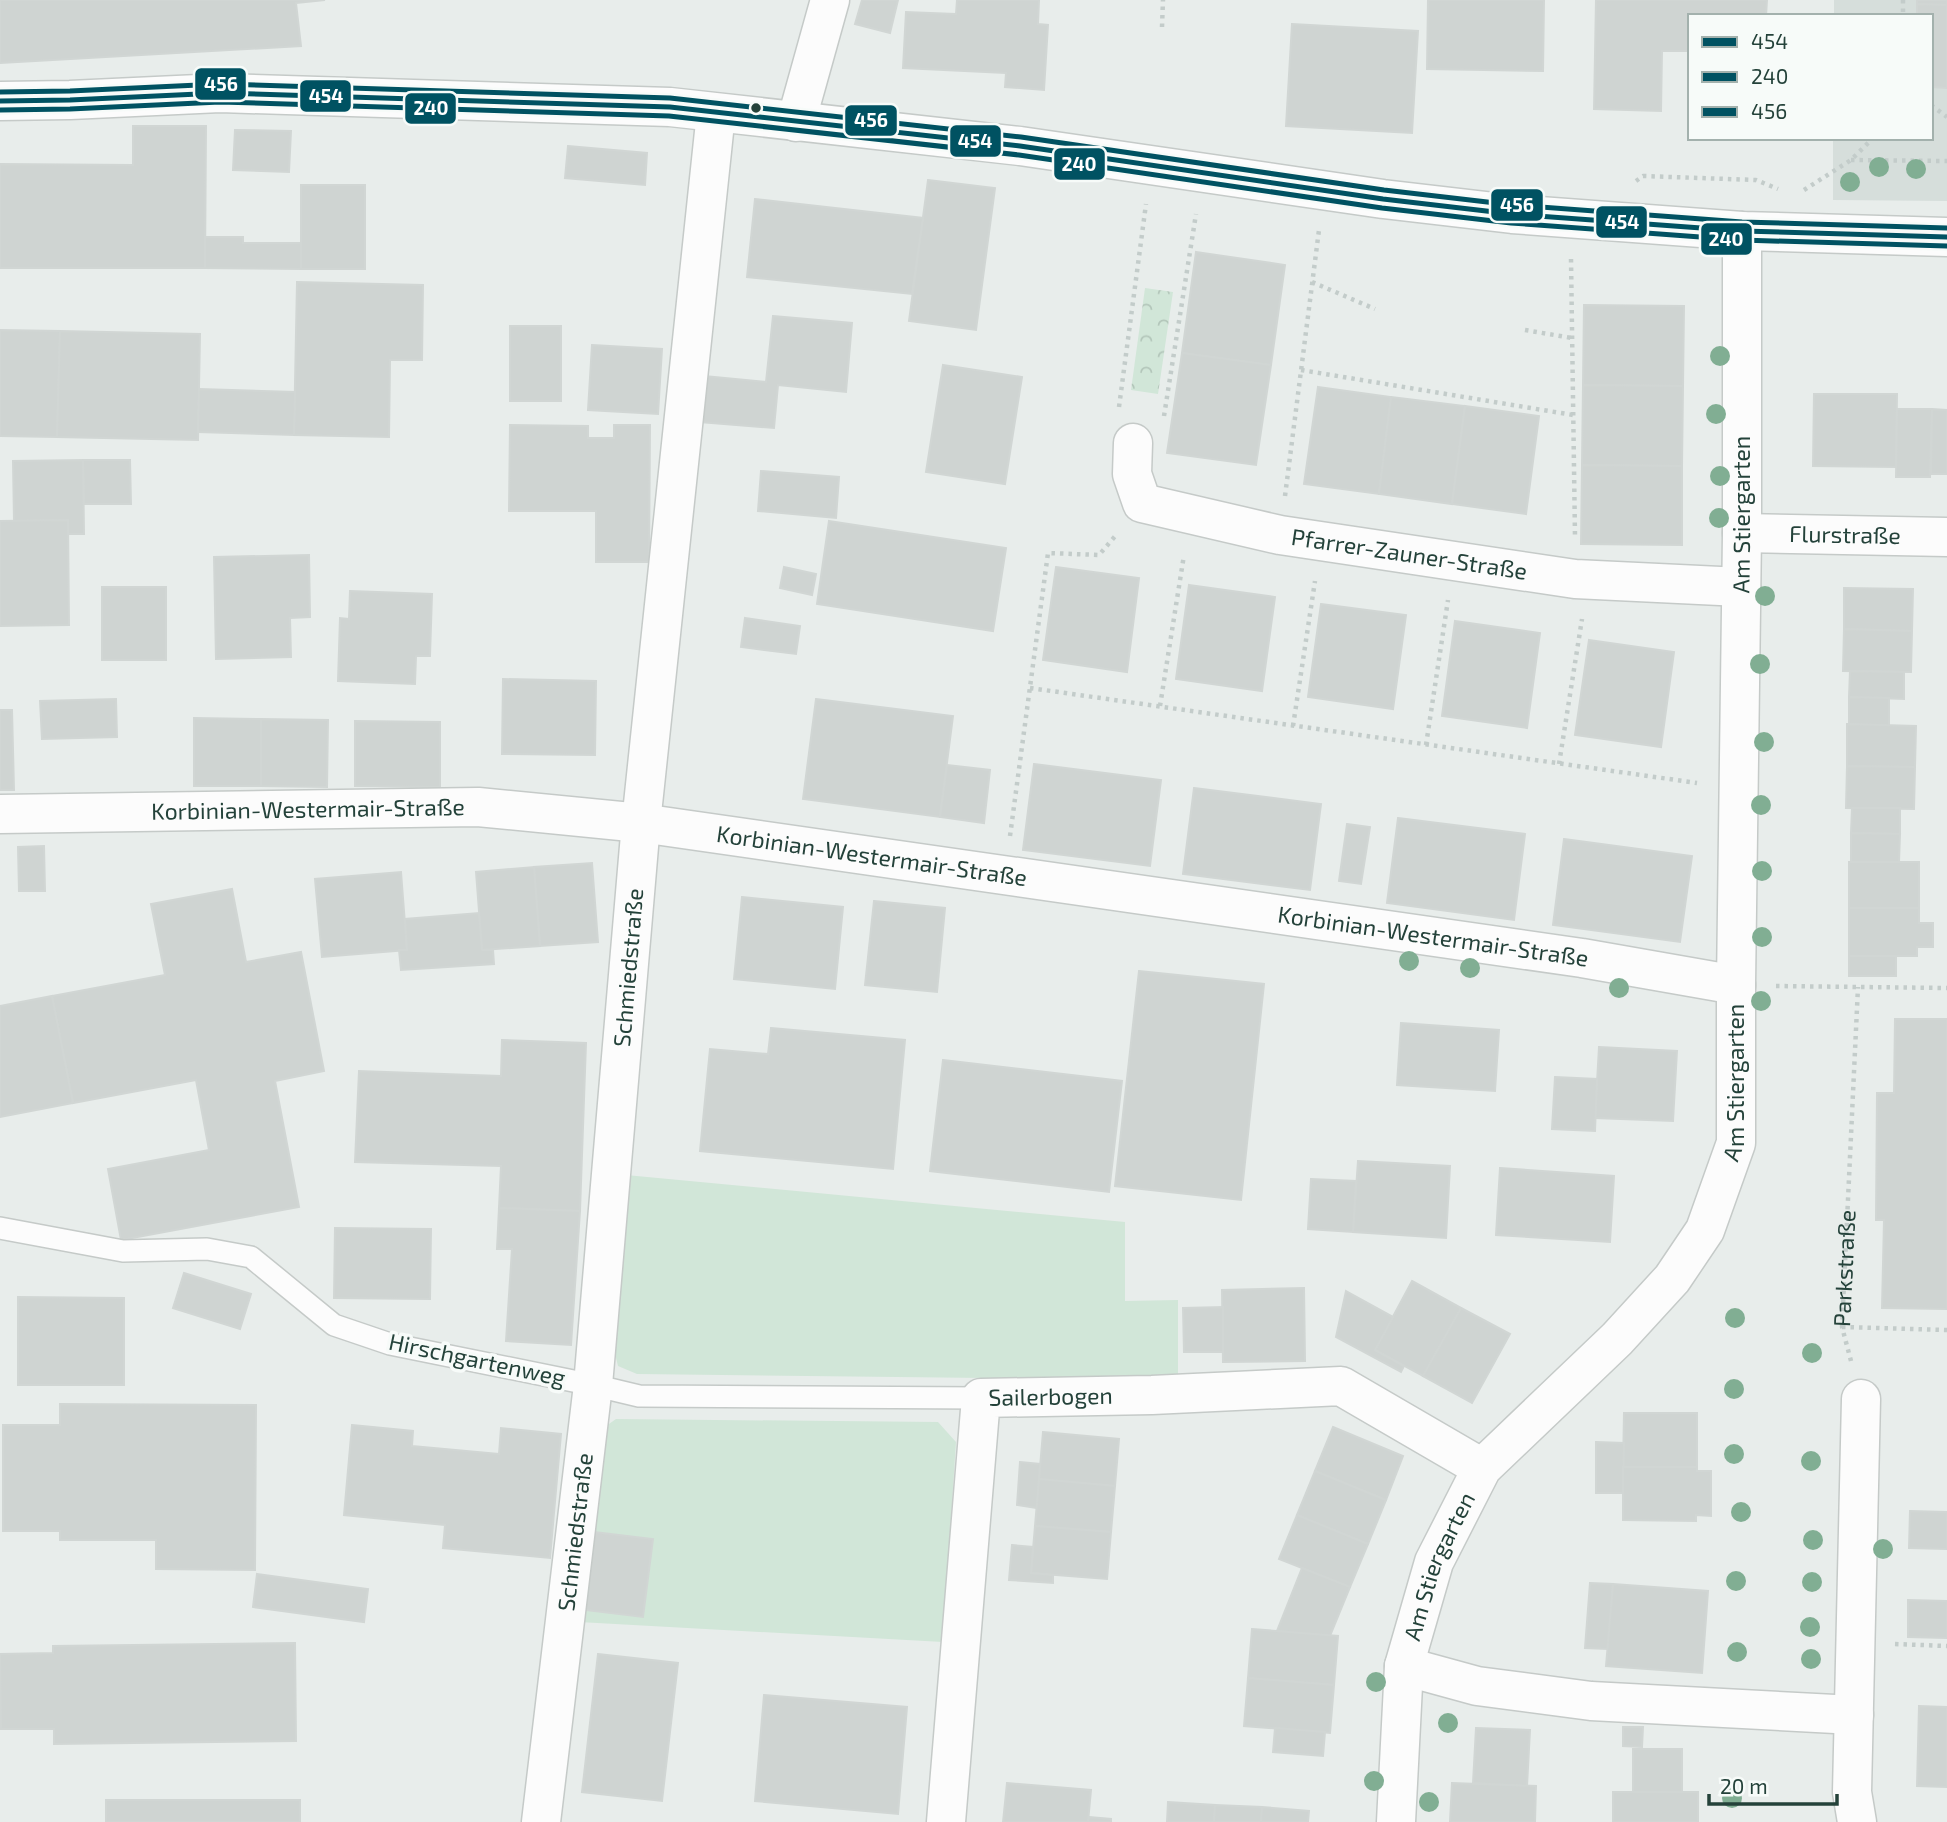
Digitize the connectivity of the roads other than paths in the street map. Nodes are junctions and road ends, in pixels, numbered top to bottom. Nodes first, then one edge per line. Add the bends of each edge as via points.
1 (831, 0) edge
2 (0, 101) edge
3 (716, 113) junction
4 (796, 122) junction
5 (1742, 231) junction
6 (1947, 237) edge
7 (1133, 443) road end
8 (1742, 533) junction
9 (1947, 537) edge
10 (1741, 587) junction
11 (0, 814) edge
12 (641, 823) junction
13 (1736, 985) junction
14 (0, 1228) edge
15 (593, 1385) junction
16 (981, 1398) junction
17 (1861, 1399) road end
18 (1482, 1468) junction
19 (1404, 1666) junction
20 (1854, 1715) junction
21 (541, 1822) edge
22 (946, 1822) edge
23 (1396, 1822) edge
24 (1857, 1822) edge

1 - 4 street
2 - 3 street via 220,93 670,107
3 - 4 street
3 - 12 street, Schmiedstraße
4 - 5 street via 1020,146 1512,214
5 - 6 street
5 - 8 street, Am Stiergarten
7 - 10 street, Pfarrer-Zauner-Straße via 1132,474 1142,503 1280,535 1455,561 1588,579
8 - 9 street, Flurstraße
8 - 10 street, Am Stiergarten
10 - 13 street, Am Stiergarten
11 - 12 street, Korbinian-Westermair-Straße via 478,807
12 - 13 street, Korbinian-Westermair-Straße via 1569,956
12 - 15 street, Schmiedstraße
13 - 18 street, Am Stiergarten via 1736,1143 1705,1230 1672,1279 1617,1339
14 - 15 lane, Hirschgartenweg via 123,1251 207,1250 251,1257 334,1325 390,1344
15 - 16 lane, Hirschgartenweg via 639,1396
15 - 21 street, Schmiedstraße
16 - 18 street, Sailerbogen via 1341,1386
16 - 22 street, Sailerbogen
17 - 20 street
18 - 19 street, Am Stiergarten via 1434,1562
19 - 20 street via 1478,1686 1591,1701
19 - 23 street, Am Stiergarten
20 - 24 street via 1852,1792

